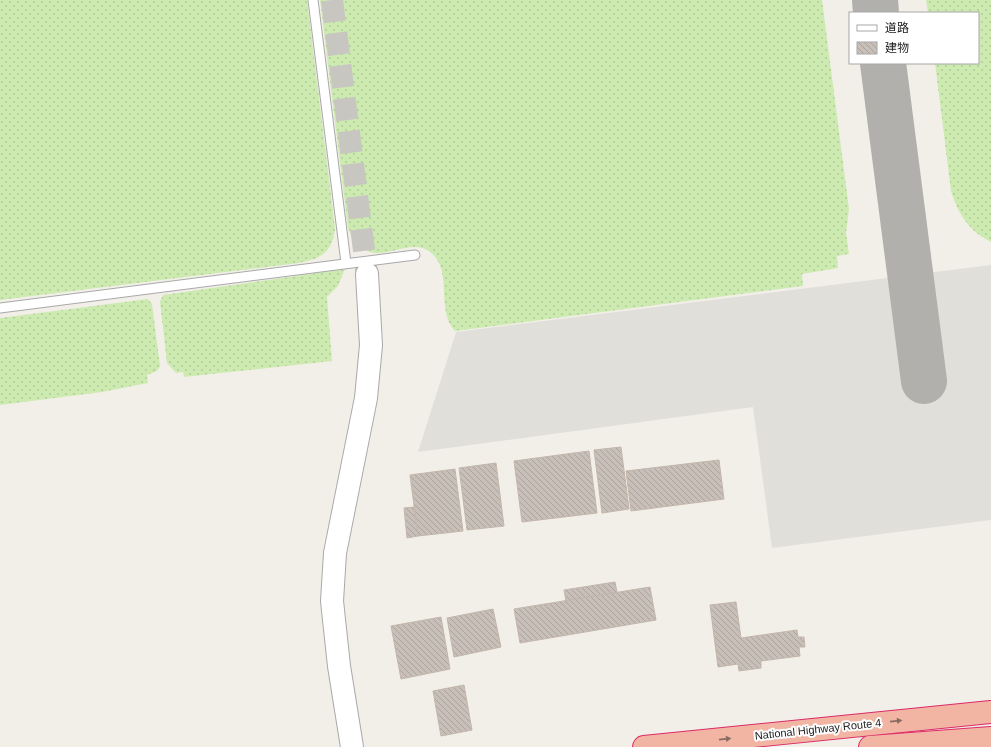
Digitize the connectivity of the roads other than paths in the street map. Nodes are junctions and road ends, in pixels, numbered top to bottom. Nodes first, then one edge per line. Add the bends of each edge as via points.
1 (313, 0) edge
2 (415, 255) dead end
3 (346, 263) junction
4 (367, 274) tunnel mouth
5 (0, 308) edge
6 (991, 712) edge
7 (991, 738) edge
8 (352, 747) edge
9 (644, 747) edge
10 (870, 747) edge

1 - 3 lane
2 - 3 lane
3 - 5 lane
4 - 8 street via 371,345 366,398 335,554 332,602
9 -> 6 highway, National Highway Route 4
7 - 10 highway

